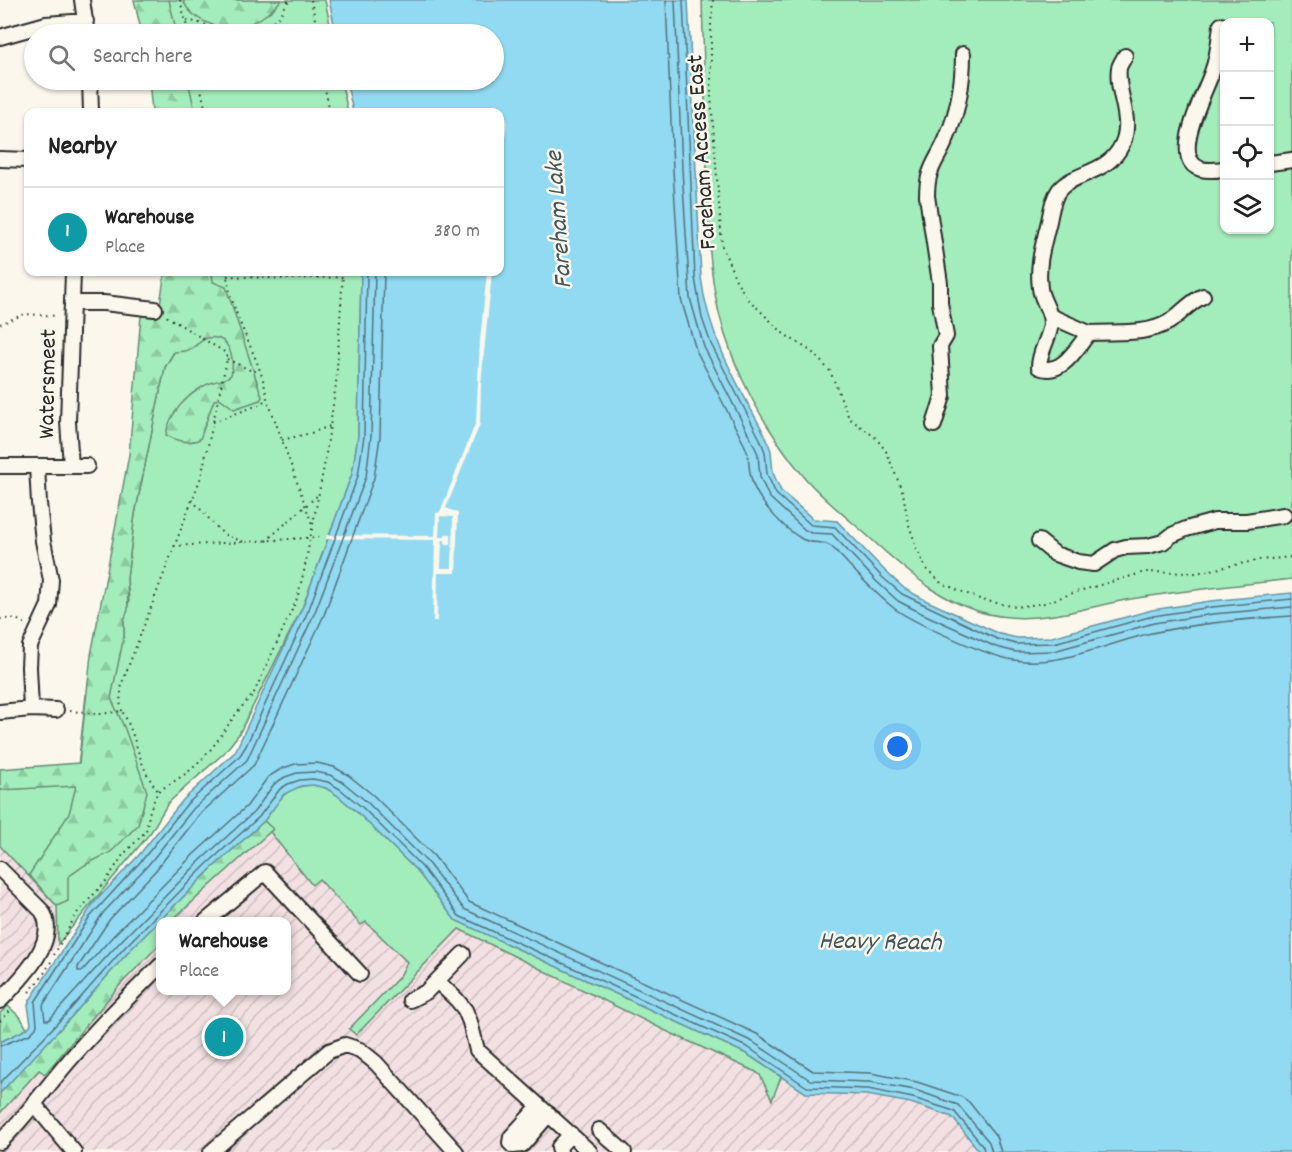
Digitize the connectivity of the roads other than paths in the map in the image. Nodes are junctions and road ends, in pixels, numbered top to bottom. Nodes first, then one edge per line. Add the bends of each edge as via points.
1 (82, 0) edge
2 (85, 24) edge
3 (24, 30) edge
4 (1220, 32) edge
5 (0, 37) edge
6 (963, 54) dead end
7 (1125, 56) dead end
8 (90, 90) edge
9 (91, 108) edge
10 (0, 159) edge
11 (24, 160) edge
12 (1292, 160) edge
13 (1274, 162) edge
14 (1220, 169) edge
15 (73, 276) edge
16 (1203, 296) dead end
17 (73, 303) junction
18 (155, 309) road end
19 (1050, 316) junction
20 (1089, 333) junction
21 (934, 425) dead end
22 (0, 466) edge
23 (38, 466) junction
24 (71, 466) junction
25 (87, 466) dead end
26 (1284, 515) dead end
27 (1039, 541) dead end
28 (31, 710) junction
29 (56, 710) road end
30 (0, 712) edge
31 (0, 869) edge
32 (210, 917) edge
33 (463, 954) dead end
34 (156, 970) edge
35 (360, 974) dead end
36 (437, 981) junction
37 (410, 1000) dead end
38 (0, 1001) edge
39 (34, 1104) junction
40 (600, 1130) dead end
41 (571, 1134) junction
42 (0, 1142) edge
43 (74, 1152) edge
44 (211, 1152) edge
45 (456, 1152) edge
46 (560, 1152) edge
47 (590, 1152) edge
48 (624, 1152) edge

1 - 2 street
3 - 5 street
4 - 14 street via 1216,59 1194,117 1188,151 1195,167
6 - 21 street via 961,94 927,181 946,336 935,342 943,396
7 - 19 street via 1119,68 1126,117 1120,149 1096,171 1060,189 1053,200 1039,266 1040,290
8 - 9 street
10 - 11 street
12 - 13 street
15 - 17 street, Watersmeet
16 - 20 street via 1157,327 1129,333
17 - 18 street, Watersmeet
17 - 24 street, Watersmeet via 68,422
19 - 20 street
19 - 20 street via 1039,367 1056,368 1065,363
22 - 23 street
23 - 24 street, Watersmeet
23 - 28 street, Watersmeet via 41,522 51,580 49,605 30,646
24 - 25 street, Watersmeet
26 - 27 street via 1215,521 1186,528 1163,542 1115,550 1094,564 1055,554
28 - 29 street
28 - 30 street
31 - 38 street via 42,911 48,929 34,960
32 - 35 street via 265,872
33 - 36 street
34 - 39 street via 108,1018
36 - 37 street
36 - 41 street via 465,1010 477,1050
39 - 42 street
39 - 43 street
40 - 48 street
41 - 46 street via 559,1147
41 - 47 street
44 - 45 street via 329,1051 345,1045 360,1050 376,1063

